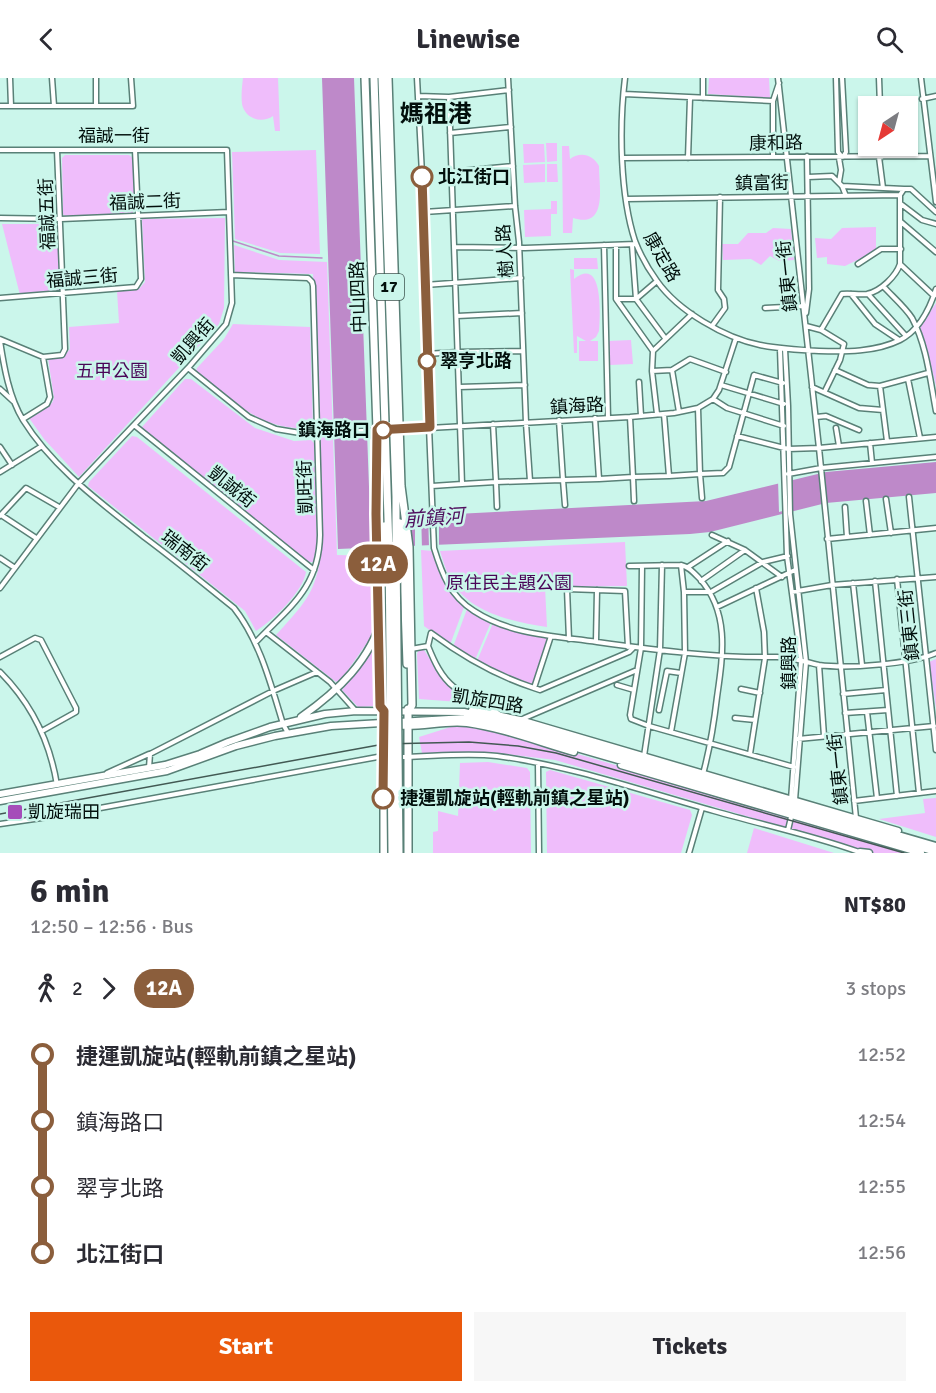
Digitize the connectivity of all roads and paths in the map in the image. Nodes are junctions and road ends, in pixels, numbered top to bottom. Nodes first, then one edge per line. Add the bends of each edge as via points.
1 (10, 78) edge
2 (52, 78) edge
3 (96, 78) edge
4 (131, 78) edge
5 (365, 78) edge
6 (374, 78) edge
7 (382, 78) edge
8 (388, 78) edge
9 (417, 78) edge
10 (508, 78) edge
11 (625, 78) edge
12 (704, 78) edge
13 (836, 78) edge
14 (842, 78) edge
15 (879, 78) edge
16 (921, 78) edge
17 (779, 80) edge
18 (509, 90) junction
19 (624, 94) junction
20 (418, 96) junction
21 (880, 96) edge
22 (936, 96) edge
23 (449, 97) junction
24 (690, 98) junction
25 (703, 98) junction
26 (922, 99) junction
27 (773, 102) junction
28 (0, 106) edge
29 (11, 106) junction
30 (54, 106) junction
31 (96, 106) junction
32 (837, 115) junction
33 (844, 115) junction
34 (511, 127) junction
35 (936, 131) edge
36 (928, 132) junction
37 (450, 133) junction
38 (0, 150) edge
39 (57, 150) junction
40 (135, 150) junction
41 (786, 156) junction
42 (807, 156) junction
43 (929, 156) junction
44 (773, 157) junction
45 (881, 157) junction
46 (623, 158) junction
47 (688, 158) junction
48 (840, 158) junction
49 (930, 164) junction
50 (936, 164) edge
51 (513, 166) junction
52 (450, 172) junction
53 (808, 177) junction
54 (840, 184) junction
55 (883, 188) junction
56 (904, 189) junction
57 (791, 195) junction
58 (900, 195) junction
59 (809, 196) junction
60 (846, 196) junction
61 (720, 197) junction
62 (626, 199) junction
63 (936, 202) edge
64 (900, 203) junction
65 (515, 206) junction
66 (452, 210) junction
67 (229, 212) junction
68 (424, 212) junction
69 (936, 212) edge
70 (139, 217) junction
71 (0, 218) edge
72 (61, 219) junction
73 (901, 222) junction
74 (936, 224) edge
75 (634, 244) junction
76 (604, 245) junction
77 (616, 245) junction
78 (453, 247) junction
79 (520, 248) junction
80 (901, 249) junction
81 (936, 252) edge
82 (858, 264) dead end
83 (900, 264) junction
84 (231, 275) junction
85 (521, 278) junction
86 (657, 281) junction
87 (455, 283) junction
88 (425, 285) junction
89 (883, 286) junction
90 (936, 289) edge
91 (63, 293) junction
92 (850, 294) junction
93 (868, 294) junction
94 (934, 296) junction
95 (0, 298) edge
96 (616, 299) junction
97 (636, 299) junction
98 (804, 306) junction
99 (765, 308) dead end
100 (522, 314) junction
101 (692, 314) junction
102 (457, 316) junction
103 (805, 317) junction
104 (712, 326) junction
105 (806, 326) junction
106 (916, 327) junction
107 (821, 330) junction
108 (906, 336) junction
109 (665, 338) junction
110 (736, 338) junction
111 (0, 340) edge
112 (900, 340) junction
113 (782, 349) junction
114 (808, 350) junction
115 (523, 351) junction
116 (653, 351) junction
117 (458, 352) junction
118 (843, 352) junction
119 (426, 354) junction
120 (43, 357) junction
121 (188, 368) junction
122 (672, 370) junction
123 (835, 370) junction
124 (652, 371) junction
125 (726, 372) junction
126 (928, 373) junction
127 (908, 379) junction
128 (639, 382) dead end
129 (784, 383) junction
130 (525, 385) junction
131 (721, 385) junction
132 (880, 386) junction
133 (459, 387) junction
134 (812, 387) junction
135 (0, 389) edge
136 (825, 391) junction
137 (749, 393) junction
138 (713, 399) junction
139 (15, 403) junction
140 (783, 404) junction
141 (788, 406) junction
142 (698, 408) junction
143 (883, 410) junction
144 (936, 411) edge
145 (679, 412) junction
146 (743, 412) junction
147 (657, 414) junction
148 (664, 414) junction
149 (641, 416) junction
150 (630, 417) junction
151 (816, 417) junction
152 (595, 418) junction
153 (608, 418) junction
154 (23, 419) junction
155 (559, 420) junction
156 (526, 423) junction
157 (494, 424) junction
158 (134, 425) junction
159 (459, 426) junction
160 (786, 426) junction
161 (430, 427) junction
162 (836, 428) dead end
163 (375, 430) junction
164 (393, 430) junction
165 (859, 430) dead end
166 (317, 433) junction
167 (737, 436) junction
168 (936, 437) edge
169 (920, 438) junction
170 (887, 441) junction
171 (870, 443) junction
172 (42, 446) junction
173 (839, 446) junction
174 (0, 447) edge
175 (783, 448) junction
176 (819, 448) junction
177 (788, 449) junction
178 (936, 456) edge
179 (872, 463) junction
180 (12, 465) junction
181 (821, 470) junction
182 (0, 472) edge
183 (700, 474) junction
184 (669, 476) junction
185 (633, 477) junction
186 (787, 478) junction
187 (599, 479) junction
188 (563, 480) junction
189 (530, 481) junction
190 (496, 482) junction
191 (78, 483) junction
192 (462, 484) junction
193 (432, 486) junction
194 (909, 497) dead end
195 (702, 498) dead end
196 (886, 499) dead end
197 (634, 501) dead end
198 (866, 501) dead end
199 (565, 505) dead end
200 (59, 507) junction
201 (498, 507) dead end
202 (845, 507) dead end
203 (787, 511) junction
204 (400, 514) junction
205 (1, 515) edge
206 (936, 528) edge
207 (912, 531) junction
208 (891, 533) junction
209 (711, 535) dead end
210 (870, 535) junction
211 (847, 537) junction
212 (36, 538) junction
213 (827, 539) junction
214 (728, 541) junction
215 (393, 549) junction
216 (745, 550) junction
217 (793, 554) junction
218 (787, 556) junction
219 (0, 558) edge
220 (763, 562) junction
221 (662, 565) junction
222 (681, 565) junction
223 (629, 566) dead end
224 (642, 566) junction
225 (688, 567) junction
226 (15, 568) junction
227 (314, 570) junction
228 (795, 570) junction
229 (789, 573) junction
230 (782, 577) junction
231 (936, 577) edge
232 (918, 578) junction
233 (897, 579) junction
234 (701, 581) junction
235 (875, 581) junction
236 (853, 583) junction
237 (832, 585) junction
238 (0, 588) edge
239 (756, 588) junction
240 (597, 590) junction
241 (797, 591) junction
242 (684, 592) junction
243 (711, 592) junction
244 (792, 592) junction
245 (717, 607) junction
246 (383, 615) junction
247 (380, 626) junction
248 (266, 632) junction
249 (551, 636) junction
250 (569, 639) junction
251 (596, 641) junction
252 (255, 643) junction
253 (428, 646) junction
254 (628, 647) junction
255 (634, 647) junction
256 (641, 648) junction
257 (411, 650) junction
258 (660, 650) junction
259 (685, 652) junction
260 (936, 652) edge
261 (723, 656) junction
262 (0, 657) edge
263 (926, 657) junction
264 (765, 658) junction
265 (803, 661) junction
266 (906, 661) junction
267 (883, 663) junction
268 (819, 665) junction
269 (862, 665) junction
270 (840, 666) junction
271 (637, 669) junction
272 (0, 672) edge
273 (317, 672) junction
274 (681, 673) junction
275 (617, 685) dead end
276 (534, 688) junction
277 (337, 689) junction
278 (741, 689) dead end
279 (634, 690) junction
280 (886, 690) junction
281 (273, 691) junction
282 (760, 693) junction
283 (843, 694) junction
284 (659, 710) dead end
285 (888, 710) junction
286 (356, 711) junction
287 (384, 711) junction
288 (412, 712) junction
289 (867, 712) junction
290 (845, 713) junction
291 (500, 715) junction
292 (735, 718) dead end
293 (296, 720) junction
294 (519, 720) junction
295 (755, 720) junction
296 (384, 723) junction
297 (283, 724) junction
298 (409, 724) junction
299 (649, 726) junction
300 (935, 726) edge
301 (912, 728) junction
302 (890, 730) junction
303 (42, 731) junction
304 (671, 732) junction
305 (869, 732) junction
306 (288, 733) junction
307 (848, 734) junction
308 (824, 736) junction
309 (797, 739) junction
310 (711, 743) junction
311 (936, 750) edge
312 (150, 754) junction
313 (750, 754) junction
314 (383, 756) junction
315 (644, 756) junction
316 (408, 757) junction
317 (538, 763) junction
318 (795, 767) junction
319 (149, 771) junction
320 (100, 777) junction
321 (701, 781) junction
322 (57, 788) junction
323 (936, 791) edge
324 (919, 793) junction
325 (0, 794) edge
326 (897, 796) junction
327 (877, 798) junction
328 (0, 801) edge
329 (854, 801) junction
330 (792, 806) junction
331 (702, 808) junction
332 (856, 818) junction
333 (0, 824) edge
334 (788, 830) junction
335 (936, 844) edge
336 (936, 852) edge
337 (384, 853) edge
338 (392, 853) edge
339 (399, 853) edge
340 (408, 853) edge
341 (539, 853) edge
342 (689, 853) edge
343 (864, 853) edge
344 (921, 853) edge

1 - 29 street
2 - 30 street
3 - 31 street
4 - 31 street via 133,106
5 - 163 main road, 中山四路 / 17
6 - 164 main road, 中山四路 / 17
7 - 164 main road, 中山四路 / 17
8 - 164 main road, 中山四路 / 17
9 - 20 street
10 - 18 street, 樹人路
11 - 19 street, 康定路
12 - 25 street
13 - 32 street
14 - 33 street
15 - 21 street
16 - 26 street
17 - 27 street
17 - 41 street, 鎮東一街
18 - 23 street
18 - 34 street, 樹人路
19 - 24 street
19 - 46 street, 康定路
20 - 23 street
20 - 68 street
22 - 26 street
23 - 37 street
24 - 25 street
24 - 47 street
25 - 27 street
26 - 36 street
27 - 44 street
28 - 29 street
29 - 30 street
30 - 31 street
32 - 33 street
32 - 48 street
33 - 48 street via 846,152
34 - 37 street
34 - 51 street, 樹人路
35 - 36 street
36 - 43 street
37 - 52 street
38 - 39 street, 福誠一街
39 - 40 street, 福誠一街
39 - 72 street, 福誠五街
40 - 67 street, 福誠一街 via 227,150
40 - 70 street, 福誠三街
41 - 42 street, 康和路
41 - 44 street, 康和路
41 - 57 street, 鎮東一街
42 - 48 street, 康和路
42 - 53 street
43 - 45 street, 康和路
43 - 49 street
44 - 47 street, 康和路
45 - 48 street, 康和路
45 - 55 street
46 - 47 street, 康和路
46 - 62 street, 康定路
48 - 54 street
49 - 50 street
49 - 63 street
51 - 52 street
51 - 65 street, 樹人路
52 - 66 street
53 - 54 street via 832,176
53 - 59 street
54 - 55 street
54 - 60 street
55 - 56 street
56 - 58 street
56 - 69 street via 911,189
57 - 59 street, 鎮富街
57 - 61 street, 鎮富街
57 - 98 street, 鎮東一街
58 - 60 street, 鎮富街
58 - 64 street
59 - 60 street, 鎮富街
59 - 103 street via 809,289
61 - 62 street, 鎮富街
61 - 104 street via 718,290 725,304
62 - 75 street, 康定路
64 - 73 street
64 - 74 street via 922,220
65 - 66 street
65 - 79 street, 樹人路
66 - 68 street
66 - 78 street
67 - 70 street, 福誠二街
67 - 84 street, 凱興街
68 - 88 street
70 - 72 street, 福誠二街
70 - 91 street, 福誠三街 via 141,279 136,287
71 - 72 street, 福誠二街
72 - 91 street, 福誠五街
73 - 80 street
73 - 81 street
75 - 77 street
75 - 86 street, 康定路
75 - 97 street
76 - 77 street
76 - 79 street
76 - 153 street
77 - 96 street
78 - 79 street
78 - 87 street
79 - 85 street, 樹人路
80 - 82 street via 881,249
80 - 83 street
83 - 89 street
83 - 94 street
84 - 121 street, 凱興街 via 232,303 226,324
84 - 166 street, 凱旺街 via 308,278 312,282
85 - 87 street
85 - 100 street, 樹人路
86 - 97 street
86 - 101 street, 康定路
87 - 88 street
87 - 102 street
88 - 119 street
89 - 93 street
89 - 106 street
90 - 94 street, 康定路
91 - 95 street, 福誠三街
91 - 120 street, 福誠五街 via 65,350 62,355
92 - 93 street
92 - 107 street via 840,296
92 - 112 street via 875,324
93 - 108 street
94 - 106 street, 康定路
96 - 97 street
96 - 116 street
97 - 109 street
98 - 99 street
98 - 103 street, 鎮東一街
100 - 102 street
100 - 115 street, 樹人路
101 - 104 street, 康定路
101 - 109 street
102 - 117 street
103 - 105 street, 鎮東一街
104 - 110 street, 康定路
105 - 107 street
105 - 114 street, 鎮東一街
106 - 108 street, 康定路
106 - 126 street
107 - 118 street via 842,342
108 - 112 street, 康定路
109 - 116 street
110 - 113 street, 康定路
110 - 125 street, 鎮海路
111 - 120 street
111 - 139 street
112 - 118 street, 康定路
113 - 114 street, 康定路
113 - 129 street
114 - 118 street, 康定路
114 - 134 street, 鎮東一街
115 - 117 street
115 - 130 street, 樹人路
116 - 124 street
117 - 119 street
117 - 133 street
118 - 123 street
119 - 161 street
120 - 154 street via 50,397 47,404
121 - 158 street, 凱興街
121 - 166 street, 鎮海路 via 258,422 287,431
122 - 124 street
122 - 125 street via 690,359
122 - 145 street
123 - 132 street via 868,386
123 - 136 street
124 - 147 street
125 - 131 street, 鎮海路
126 - 127 street
126 - 144 street
127 - 132 street
127 - 169 street
128 - 149 street
129 - 137 street via 754,375
129 - 140 street
129 - 141 street
130 - 133 street
130 - 156 street, 樹人路
131 - 137 street
131 - 138 street, 鎮海路
132 - 143 street
133 - 159 street
134 - 136 street
134 - 151 street, 鎮東一街
135 - 139 street
136 - 143 street via 859,408
137 - 140 street
137 - 146 street
138 - 142 street, 鎮海路
138 - 146 street
139 - 154 street, 瑞南街
140 - 141 street
140 - 160 street
141 - 160 street
142 - 145 street, 鎮海路
142 - 183 street
143 - 170 street
145 - 148 street, 鎮海路
146 - 160 street
146 - 167 street
147 - 148 street, 鎮海路
147 - 149 street, 鎮海路
148 - 184 street
149 - 150 street, 鎮海路
150 - 153 street, 鎮海路
150 - 185 street
151 - 165 street via 826,416
151 - 176 street, 鎮東一街
152 - 153 street, 鎮海路
152 - 155 street, 鎮海路
152 - 187 street
154 - 172 street, 瑞南街
155 - 156 street, 鎮海路
155 - 188 street
156 - 157 street, 鎮海路
156 - 189 street, 樹人路
157 - 159 street, 鎮海路
157 - 190 street
158 - 191 street, 凱興街
158 - 227 street, 凱誠街
159 - 161 street, 鎮海路
159 - 192 street
160 - 175 street
160 - 177 street
161 - 164 street, 鎮海路
161 - 193 street
162 - 173 street
163 - 164 street, 鎮海路
163 - 166 street, 鎮海路
163 - 215 main road, 中山四路 / 17 via 376,514
164 - 204 main road, 中山四路 / 17
164 - 204 main road, 中山四路 / 17 via 401,486
164 - 215 main road, 中山四路 / 17 via 386,514
166 - 227 street, 凱旺街 via 320,535
167 - 175 street
167 - 183 street via 727,471
168 - 169 street
169 - 170 street
170 - 171 street
171 - 173 street
171 - 179 street
172 - 180 street
172 - 191 street, 瑞南街
173 - 176 street
174 - 180 street
175 - 177 street
175 - 186 street
176 - 177 street
176 - 181 street, 鎮東一街
177 - 186 street
178 - 179 street
179 - 181 street
180 - 182 street
181 - 186 street
181 - 213 street, 鎮東一街
183 - 184 street
183 - 195 street
184 - 185 street
185 - 187 street
185 - 197 street
186 - 203 street
187 - 188 street
188 - 189 street
188 - 199 street
189 - 190 street
190 - 192 street
190 - 201 street
191 - 200 street, 凱興街
191 - 252 street, 瑞南街 via 234,608
192 - 193 street
193 - 249 street via 434,548 452,592 467,606 500,625
194 - 207 street, 鎮東三街
196 - 208 street
198 - 210 street
200 - 205 street via 26,488
200 - 212 street, 凱興街
202 - 211 street
203 - 217 street, 鎮興路
203 - 218 street, 鎮興路
204 - 215 main road, 17
204 - 215 main road, 17
205 - 212 street
206 - 207 street
207 - 208 street
207 - 232 street, 鎮東三街
208 - 210 street
209 - 214 street
210 - 211 street
211 - 213 street
212 - 226 street, 凱興街
213 - 237 street, 鎮東一街
214 - 216 street
214 - 225 street
215 - 246 main road, 17
215 - 247 main road, 17
215 - 257 main road, 17
215 - 288 main road, 17
215 - 338 main road, 17, bridge
215 - 339 main road, 17, bridge
216 - 220 street
216 - 234 street
217 - 218 street
217 - 228 street, 鎮興路
218 - 220 street
218 - 229 street, 鎮興路
219 - 226 street
220 - 230 street
220 - 243 street
221 - 222 street
221 - 224 street
221 - 258 street
222 - 225 street
222 - 242 street
223 - 224 street
224 - 256 street
225 - 234 street
226 - 238 street, 凱興街
227 - 248 street, 凱旺街 via 306,590
228 - 229 street
228 - 241 street, 鎮興路
229 - 230 street
229 - 244 street, 鎮興路
230 - 239 street
231 - 232 street
232 - 233 street
232 - 263 street, 鎮東三街
233 - 235 street
233 - 266 street
234 - 243 street
235 - 236 street
235 - 267 street
236 - 237 street
236 - 269 street
237 - 241 street
237 - 270 street, 鎮東一街
239 - 245 street
239 - 264 street
240 - 250 street via 567,589
240 - 251 street
240 - 254 street via 625,591
241 - 244 street
241 - 265 street, 鎮興路
242 - 243 street
242 - 259 street
243 - 245 street
244 - 265 street, 鎮興路
245 - 261 street
246 - 247 street
246 - 287 main road, 17
247 - 277 street via 362,660
247 - 287 main road, 17 via 380,706
248 - 252 street, 凱旺街
248 - 273 street
249 - 250 street
249 - 276 street
250 - 251 street
251 - 254 street
252 - 281 street, 瑞南街
253 - 257 street
253 - 276 street via 431,633 506,679
253 - 291 street via 449,683
254 - 255 street
255 - 256 street
255 - 276 street via 540,690
256 - 258 street
256 - 271 street
257 - 288 main road, 17
258 - 259 street
258 - 299 street
259 - 261 street
259 - 274 street
260 - 263 street
261 - 264 street
261 - 310 street
262 - 303 street via 35,638 41,640 76,708 76,712
263 - 266 street
263 - 300 street, 鎮東三街
264 - 265 street
264 - 282 street
265 - 268 street
265 - 309 street, 鎮興路
266 - 267 street
266 - 301 street
267 - 269 street
267 - 280 street
268 - 270 street
268 - 308 street
269 - 270 street
270 - 283 street, 鎮東一街
271 - 279 street
271 - 294 street
272 - 303 street
273 - 277 street
273 - 281 street
274 - 284 street via 667,671
274 - 304 street
275 - 279 street
277 - 286 street
277 - 293 street
278 - 282 street
279 - 299 street via 631,719
280 - 283 street
280 - 285 street
281 - 297 street, 瑞南街
281 - 312 street
282 - 295 street
283 - 290 street, 鎮東一街
285 - 289 street
285 - 302 street
286 - 287 street, 凱旋四路
286 - 293 street, 凱旋四路
287 - 288 street, 凱旋四路
287 - 296 main road, 17
288 - 291 street, 凱旋四路 via 465,709
288 - 298 main road, 17
288 - 321 street, 凱旋四路 via 464,712 495,719
289 - 290 street
289 - 305 street
290 - 307 street, 鎮東一街
291 - 294 street, 凱旋四路
292 - 295 street
293 - 297 street, 凱旋四路
294 - 315 street, 凱旋四路
295 - 313 street
296 - 298 street, 凱旋四路
296 - 306 street, 凱旋四路
296 - 314 main road, 17
297 - 306 street, 瑞南街
297 - 319 street, 凱旋四路
298 - 316 main road, 17
298 - 321 street, 凱旋四路 via 465,723
299 - 304 street
299 - 315 street
300 - 301 street
300 - 311 street, 鎮東三街
301 - 302 street
301 - 324 street
302 - 305 street
302 - 326 street
303 - 322 street
304 - 310 street
305 - 307 street
305 - 327 street
306 - 319 street, 凱旋四路 via 236,746 205,759
307 - 308 street
307 - 329 street, 鎮東一街
308 - 309 street
309 - 318 street, 鎮興路
310 - 313 street
310 - 321 street
312 - 319 street
312 - 320 street
313 - 318 street
314 - 316 street
314 - 333 street
314 - 337 main road, 17
315 - 321 street, 凱旋四路
316 - 317 street via 477,755
316 - 340 main road, 17
317 - 331 street via 612,780
317 - 341 street
318 - 330 street, 鎮興路
319 - 320 street, 凱旋四路
319 - 322 street, 凱旋四路
320 - 322 street, 凱旋四路
321 - 330 street, 凱旋四路
321 - 330 street, 凱旋四路
322 - 325 street, 凱旋四路
322 - 328 street, 凱旋四路
323 - 324 street
324 - 326 street
326 - 327 street
327 - 329 street
329 - 332 street, 鎮東一街
330 - 332 street, 凱旋四路
330 - 334 street, 鎮興路
330 - 335 street, 凱旋四路
330 - 336 street, 凱旋四路
330 - 344 street, 凱旋四路
331 - 334 street
331 - 342 street
332 - 335 street, 凱旋四路
334 - 343 street

